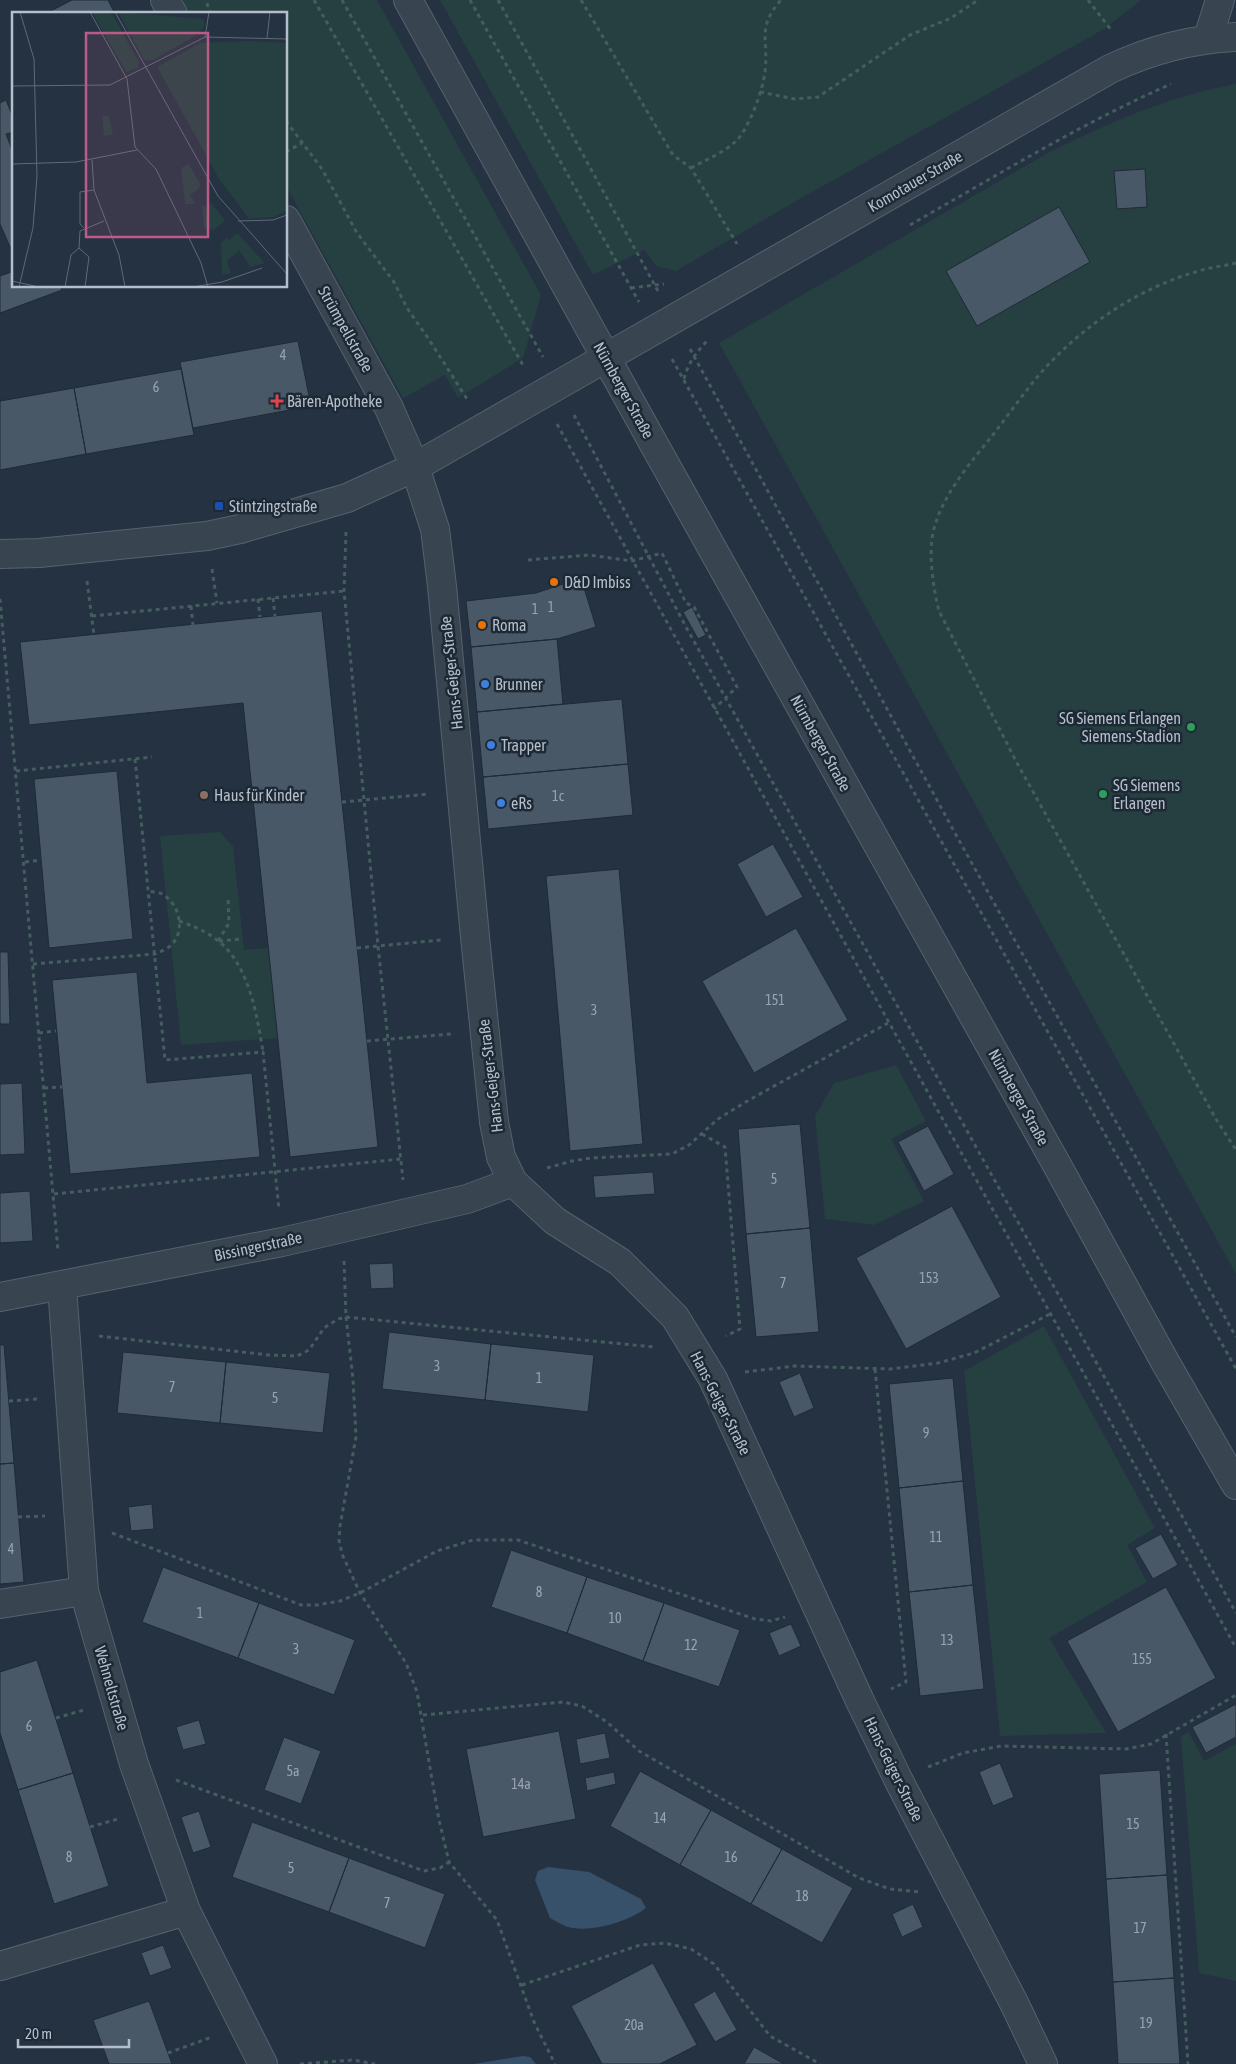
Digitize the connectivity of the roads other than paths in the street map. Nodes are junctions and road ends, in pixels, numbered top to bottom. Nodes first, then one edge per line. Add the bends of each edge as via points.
1 (165, 0) edge
2 (408, 0) edge
3 (1220, 0) edge
4 (172, 12) edge
5 (1236, 37) edge
6 (1208, 38) junction
7 (288, 224) edge
8 (607, 358) junction
9 (415, 467) junction
10 (0, 554) edge
11 (513, 1182) junction
12 (62, 1286) junction
13 (0, 1297) edge
14 (1236, 1485) edge
15 (84, 1591) junction
16 (0, 1604) edge
17 (186, 1911) junction
18 (0, 1966) edge
19 (263, 2064) edge
20 (1043, 2064) edge

1 - 4 street
2 - 8 street, Nürnberger Straße
3 - 6 street
5 - 6 street, Komotauer Straße
6 - 8 street, Komotauer Straße via 1158,50 1110,69
7 - 9 street, Strümpellstraße via 389,408
8 - 9 street
8 - 14 street, Nürnberger Straße
9 - 10 street via 347,498 207,536
9 - 11 street, Hans-Geiger-Straße via 435,529 439,555 494,1122 501,1157
11 - 12 street, Bissingerstraße via 467,1199 343,1228
11 - 20 street, Hans-Geiger-Straße via 555,1220 620,1262 675,1317 713,1379 860,1702
12 - 13 street, Bissingerstraße
12 - 15 street, Wehneltstraße
15 - 16 street
15 - 17 street, Wehneltstraße via 134,1764
17 - 18 street
17 - 19 street, Wehneltstraße

